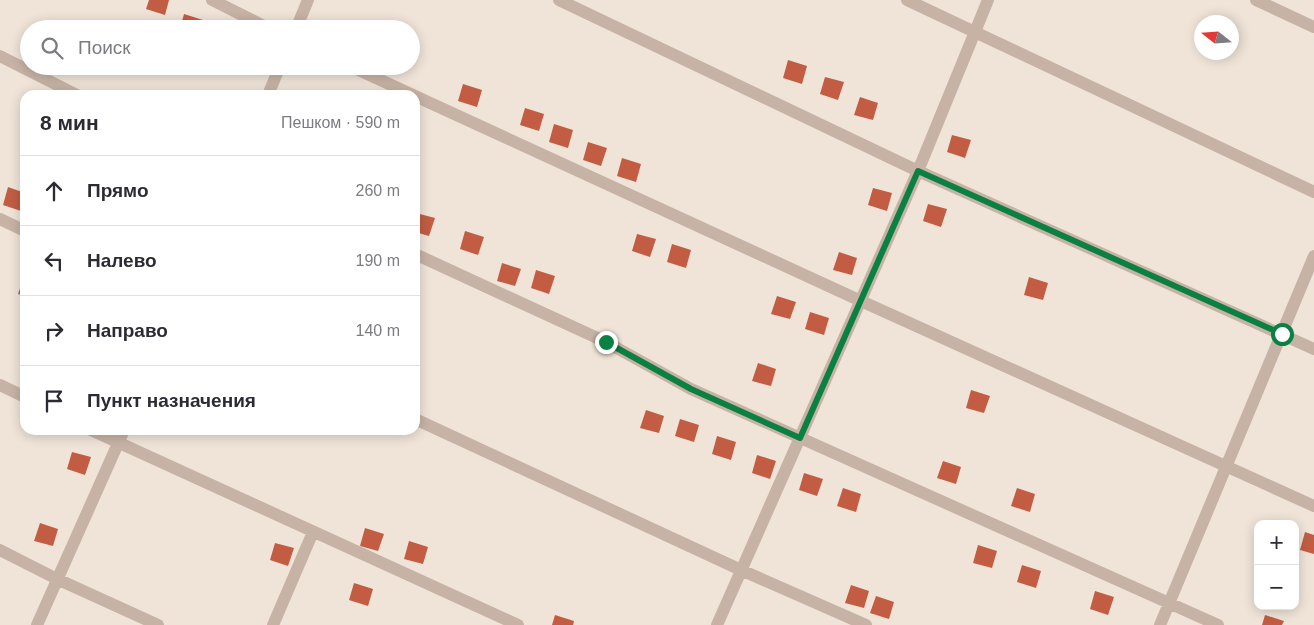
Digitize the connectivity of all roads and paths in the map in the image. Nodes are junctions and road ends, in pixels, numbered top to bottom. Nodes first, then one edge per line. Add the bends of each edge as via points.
1 (212, 0) edge
2 (308, 0) edge
3 (559, 0) edge
4 (907, 0) edge
5 (988, 0) edge
6 (1256, 0) edge
7 (252, 20) edge
8 (300, 20) edge
9 (1314, 27) edge
10 (975, 32) junction
11 (0, 56) edge
12 (20, 66) edge
13 (38, 75) edge
14 (276, 75) edge
15 (369, 75) edge
16 (67, 90) edge
17 (270, 90) edge
18 (401, 90) edge
19 (420, 99) edge
20 (918, 171) junction
21 (1314, 192) edge
22 (0, 219) edge
23 (20, 229) edge
24 (420, 256) edge
25 (1314, 256) edge
26 (861, 301) junction
27 (1282, 334) junction
28 (1314, 348) edge
29 (0, 385) edge
30 (20, 395) edge
31 (420, 422) edge
32 (101, 435) edge
33 (122, 435) edge
34 (800, 438) junction
35 (118, 444) junction
36 (1226, 467) junction
37 (1314, 506) edge
38 (313, 532) junction
39 (0, 550) edge
40 (741, 570) junction
41 (57, 579) junction
42 (1169, 602) junction
43 (37, 625) edge
44 (158, 625) edge
45 (273, 625) edge
46 (518, 625) edge
47 (717, 625) edge
48 (866, 625) edge
49 (1160, 625) edge
50 (1218, 625) edge

1 - 7 street
2 - 8 street
3 - 20 street
4 - 10 street
5 - 10 street
6 - 9 street
10 - 20 street
10 - 21 street
11 - 12 street
13 - 16 street
14 - 17 street
15 - 18 street
19 - 26 street
20 - 26 street
20 - 27 street
22 - 23 street
24 - 34 street via 606,342 691,389
25 - 27 street
26 - 34 street
26 - 36 street
27 - 28 street
27 - 36 street
29 - 30 street
31 - 40 street
32 - 35 street
33 - 35 street
34 - 40 street
34 - 42 street
35 - 38 street
35 - 41 street
36 - 37 street
36 - 42 street
38 - 45 street
38 - 46 street
39 - 41 street
40 - 47 street
40 - 48 street
41 - 43 street
41 - 44 street
42 - 49 street
42 - 50 street

